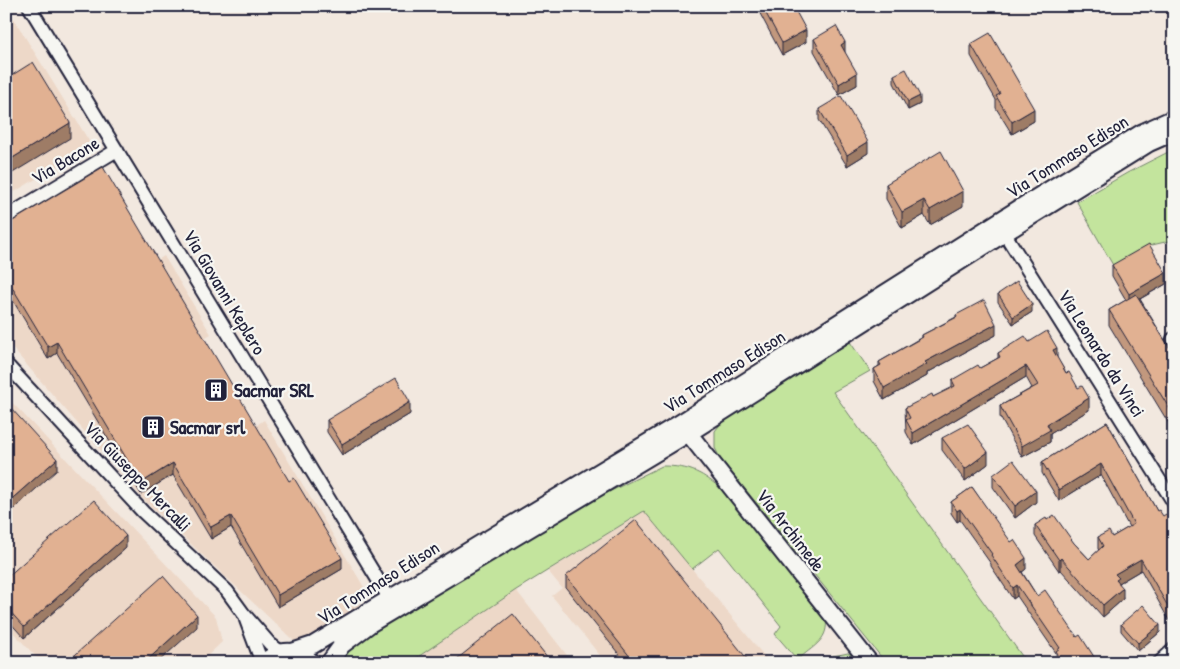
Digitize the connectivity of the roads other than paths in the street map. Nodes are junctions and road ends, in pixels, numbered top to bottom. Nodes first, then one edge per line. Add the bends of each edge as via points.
1 (29, 6) edge
2 (1174, 118) edge
3 (1174, 132) edge
4 (117, 150) junction
5 (6, 217) edge
6 (1002, 228) junction
7 (6, 364) edge
8 (684, 428) junction
9 (1174, 504) edge
10 (390, 598) junction
11 (243, 613) junction
12 (1174, 649) edge
13 (286, 652) junction
14 (263, 663) edge
15 (312, 663) edge
16 (329, 663) edge
17 (870, 663) edge
18 (1159, 663) edge

1 - 4 street, Via Giovanni Keplero
2 - 6 street, Via Tommaso Edison via 1143,132
3 - 6 street, Via Tommaso Edison via 1149,143
4 - 5 street, Via Bacone
4 - 10 street, Via Giovanni Keplero
6 - 8 street, Via Tommaso Edison
6 - 9 street, Via Leonardo da Vinci
7 - 11 street, Via Giuseppe Mercalli via 143,512 226,591
8 - 10 street, Via Tommaso Edison
8 - 16 street, Via Tommaso Edison via 370,624 342,645
8 - 17 street, Via Archimede
10 - 13 street, Via Tommaso Edison via 313,645
11 - 13 street, Via Giuseppe Mercalli via 270,644
11 - 14 street, Via Giuseppe Mercalli
12 - 18 street
13 - 14 street, Via Tommaso Edison
13 - 15 street via 300,654

